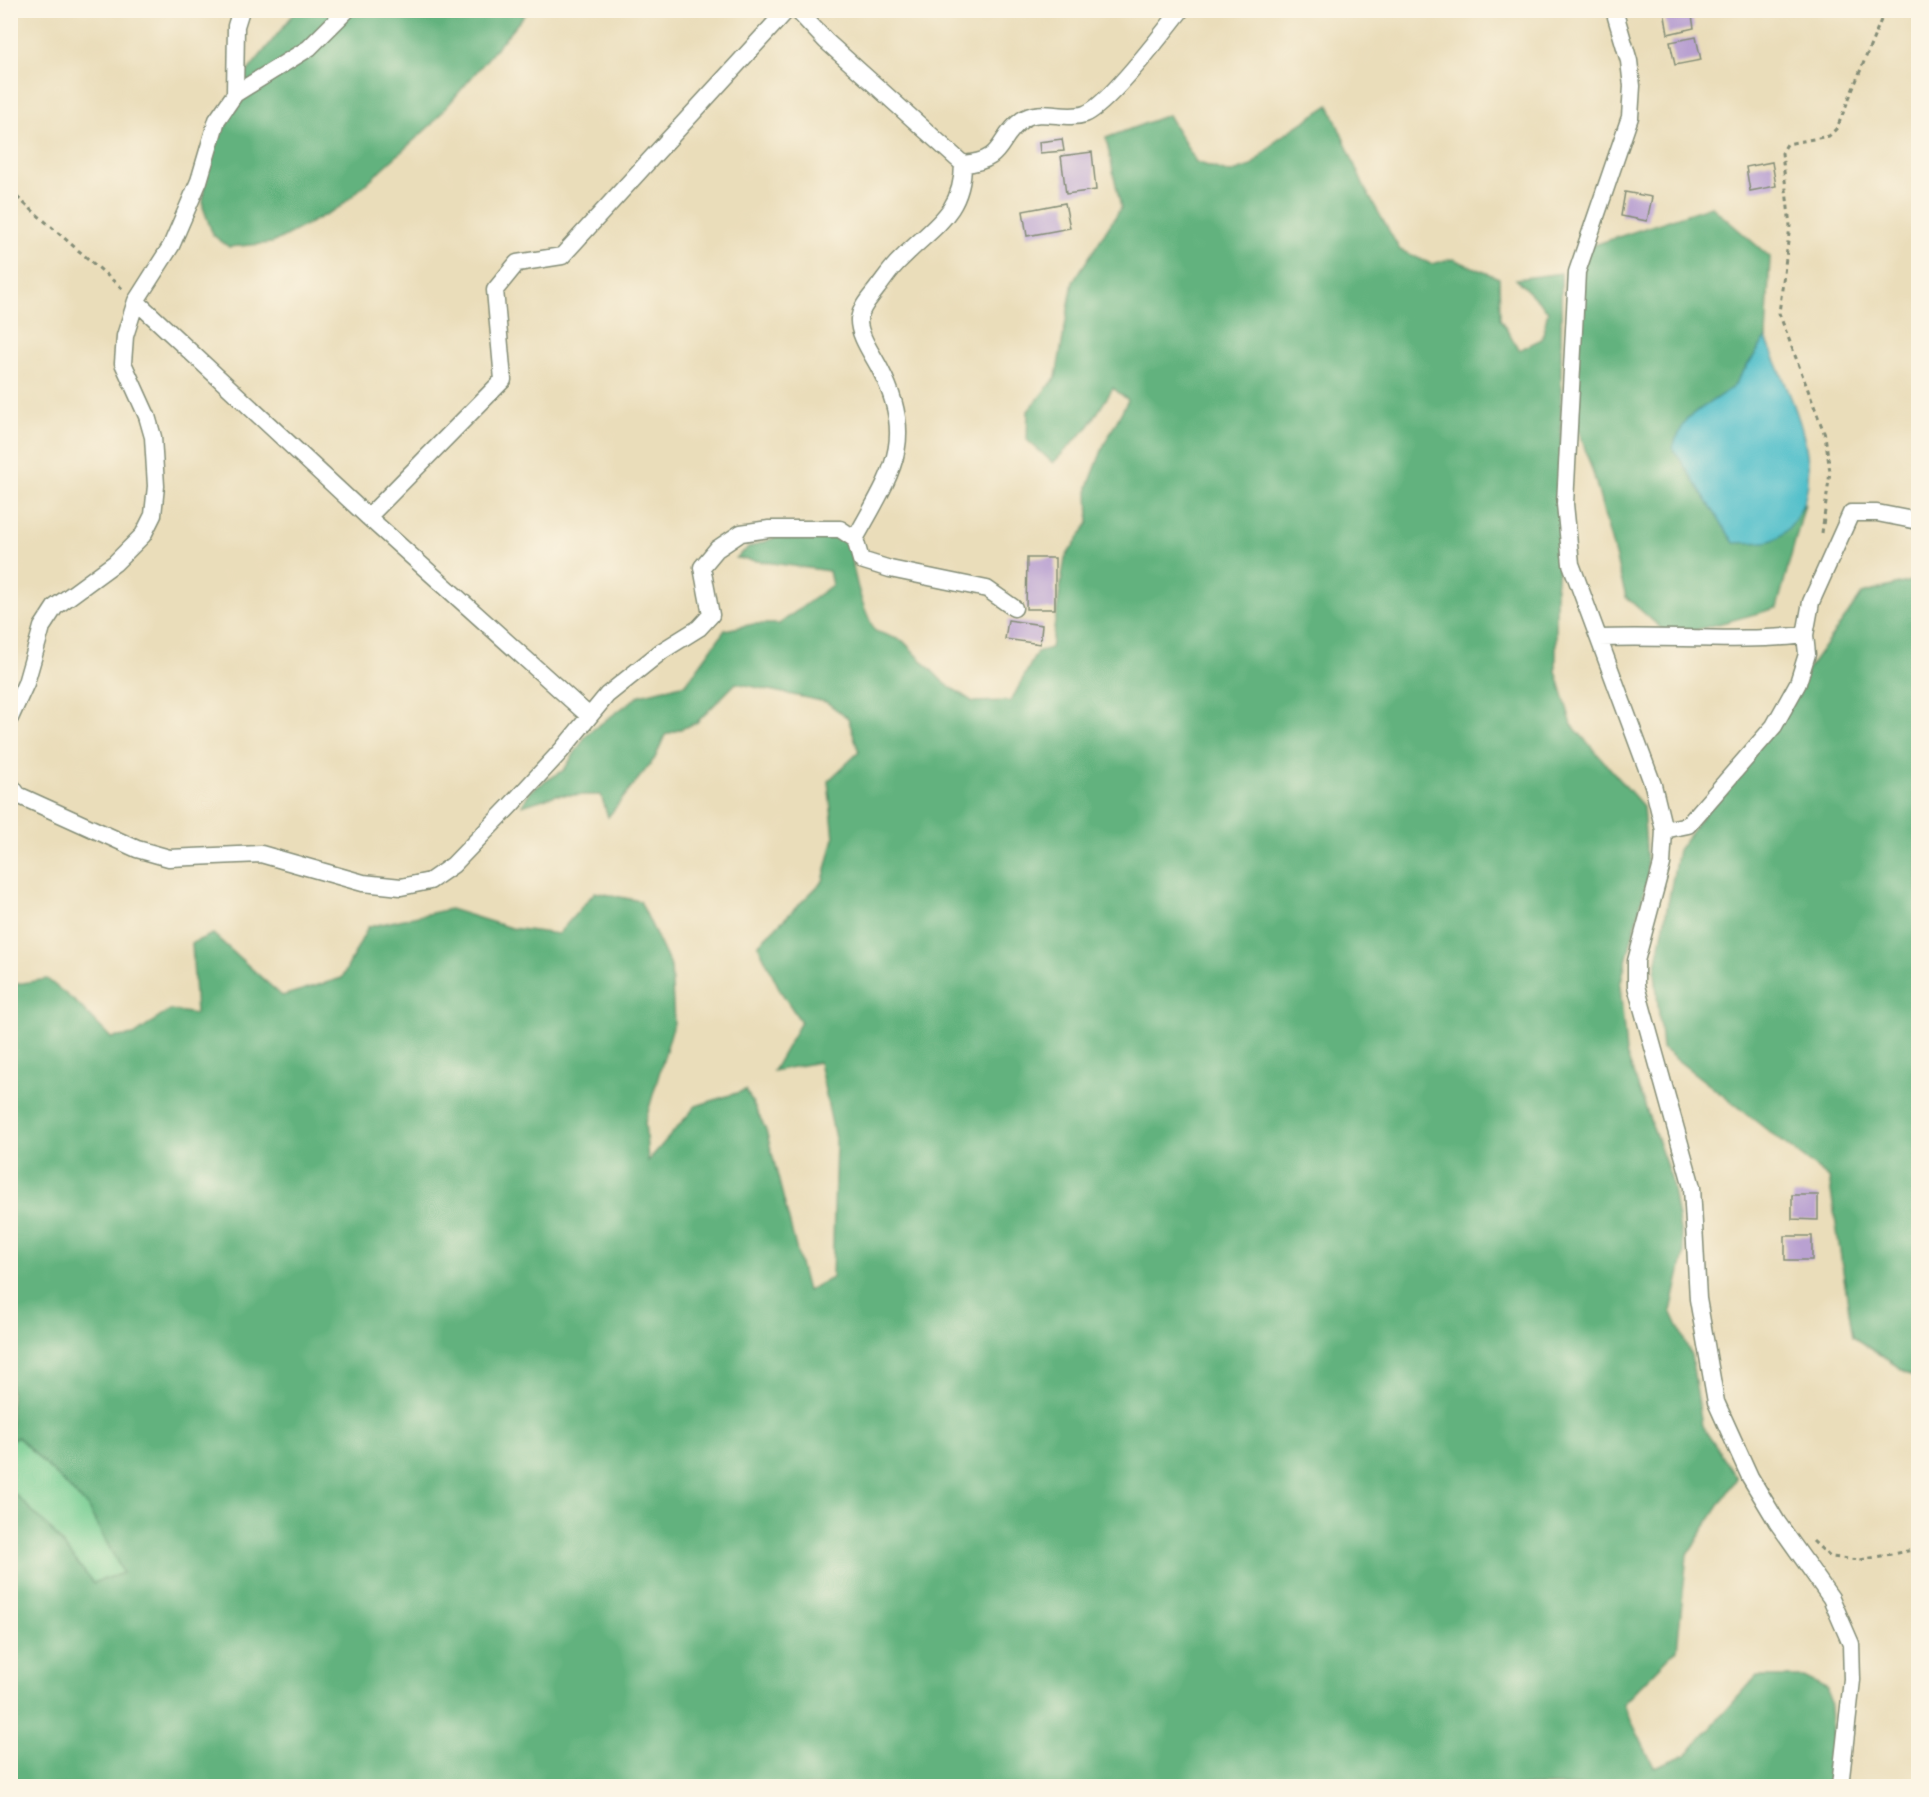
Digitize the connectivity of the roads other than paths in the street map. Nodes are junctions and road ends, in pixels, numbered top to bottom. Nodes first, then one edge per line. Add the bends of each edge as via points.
1 (241, 10) edge
2 (347, 10) edge
3 (786, 10) edge
4 (797, 10) edge
5 (1181, 10) edge
6 (1614, 10) edge
7 (235, 94) junction
8 (963, 164) junction
9 (136, 301) junction
10 (368, 517) junction
11 (1918, 521) edge
12 (855, 539) junction
13 (1014, 608) dead end
14 (1805, 635) junction
15 (1599, 638) junction
16 (588, 715) junction
17 (10, 718) edge
18 (10, 784) edge
19 (1664, 830) junction
20 (1840, 1786) edge

1 - 7 street via 236,26
2 - 7 street via 309,48
3 - 10 street via 562,256 517,263 495,290 503,380
4 - 8 street via 826,41
5 - 8 street via 1114,90 1085,114 1034,114 1021,120 993,156
6 - 15 street via 1629,61 1630,117 1577,272 1565,504 1571,564
7 - 9 street via 217,120 199,181 171,246
8 - 12 street via 963,184 953,207 900,260 864,305 859,319 899,422 893,470
9 - 10 street
9 - 17 street via 125,336 123,363 153,438 153,515 144,535 115,563 55,607 42,627 26,683
10 - 16 street
11 - 14 street via 1877,513 1851,513 1811,602
12 - 13 street via 861,560 987,589
12 - 16 street via 840,529 741,533 717,549 702,567 711,615 607,695
14 - 15 street via 1761,640
14 - 19 street via 1807,654 1798,682 1774,726 1688,825
15 - 19 street via 1653,785
16 - 18 street via 561,751 453,865 430,881 401,887 363,883 261,854 168,858 137,849 18,795
19 - 20 street via 1662,864 1636,961 1636,986 1692,1187 1698,1299 1716,1402 1750,1477 1830,1598 1851,1644 1852,1680

